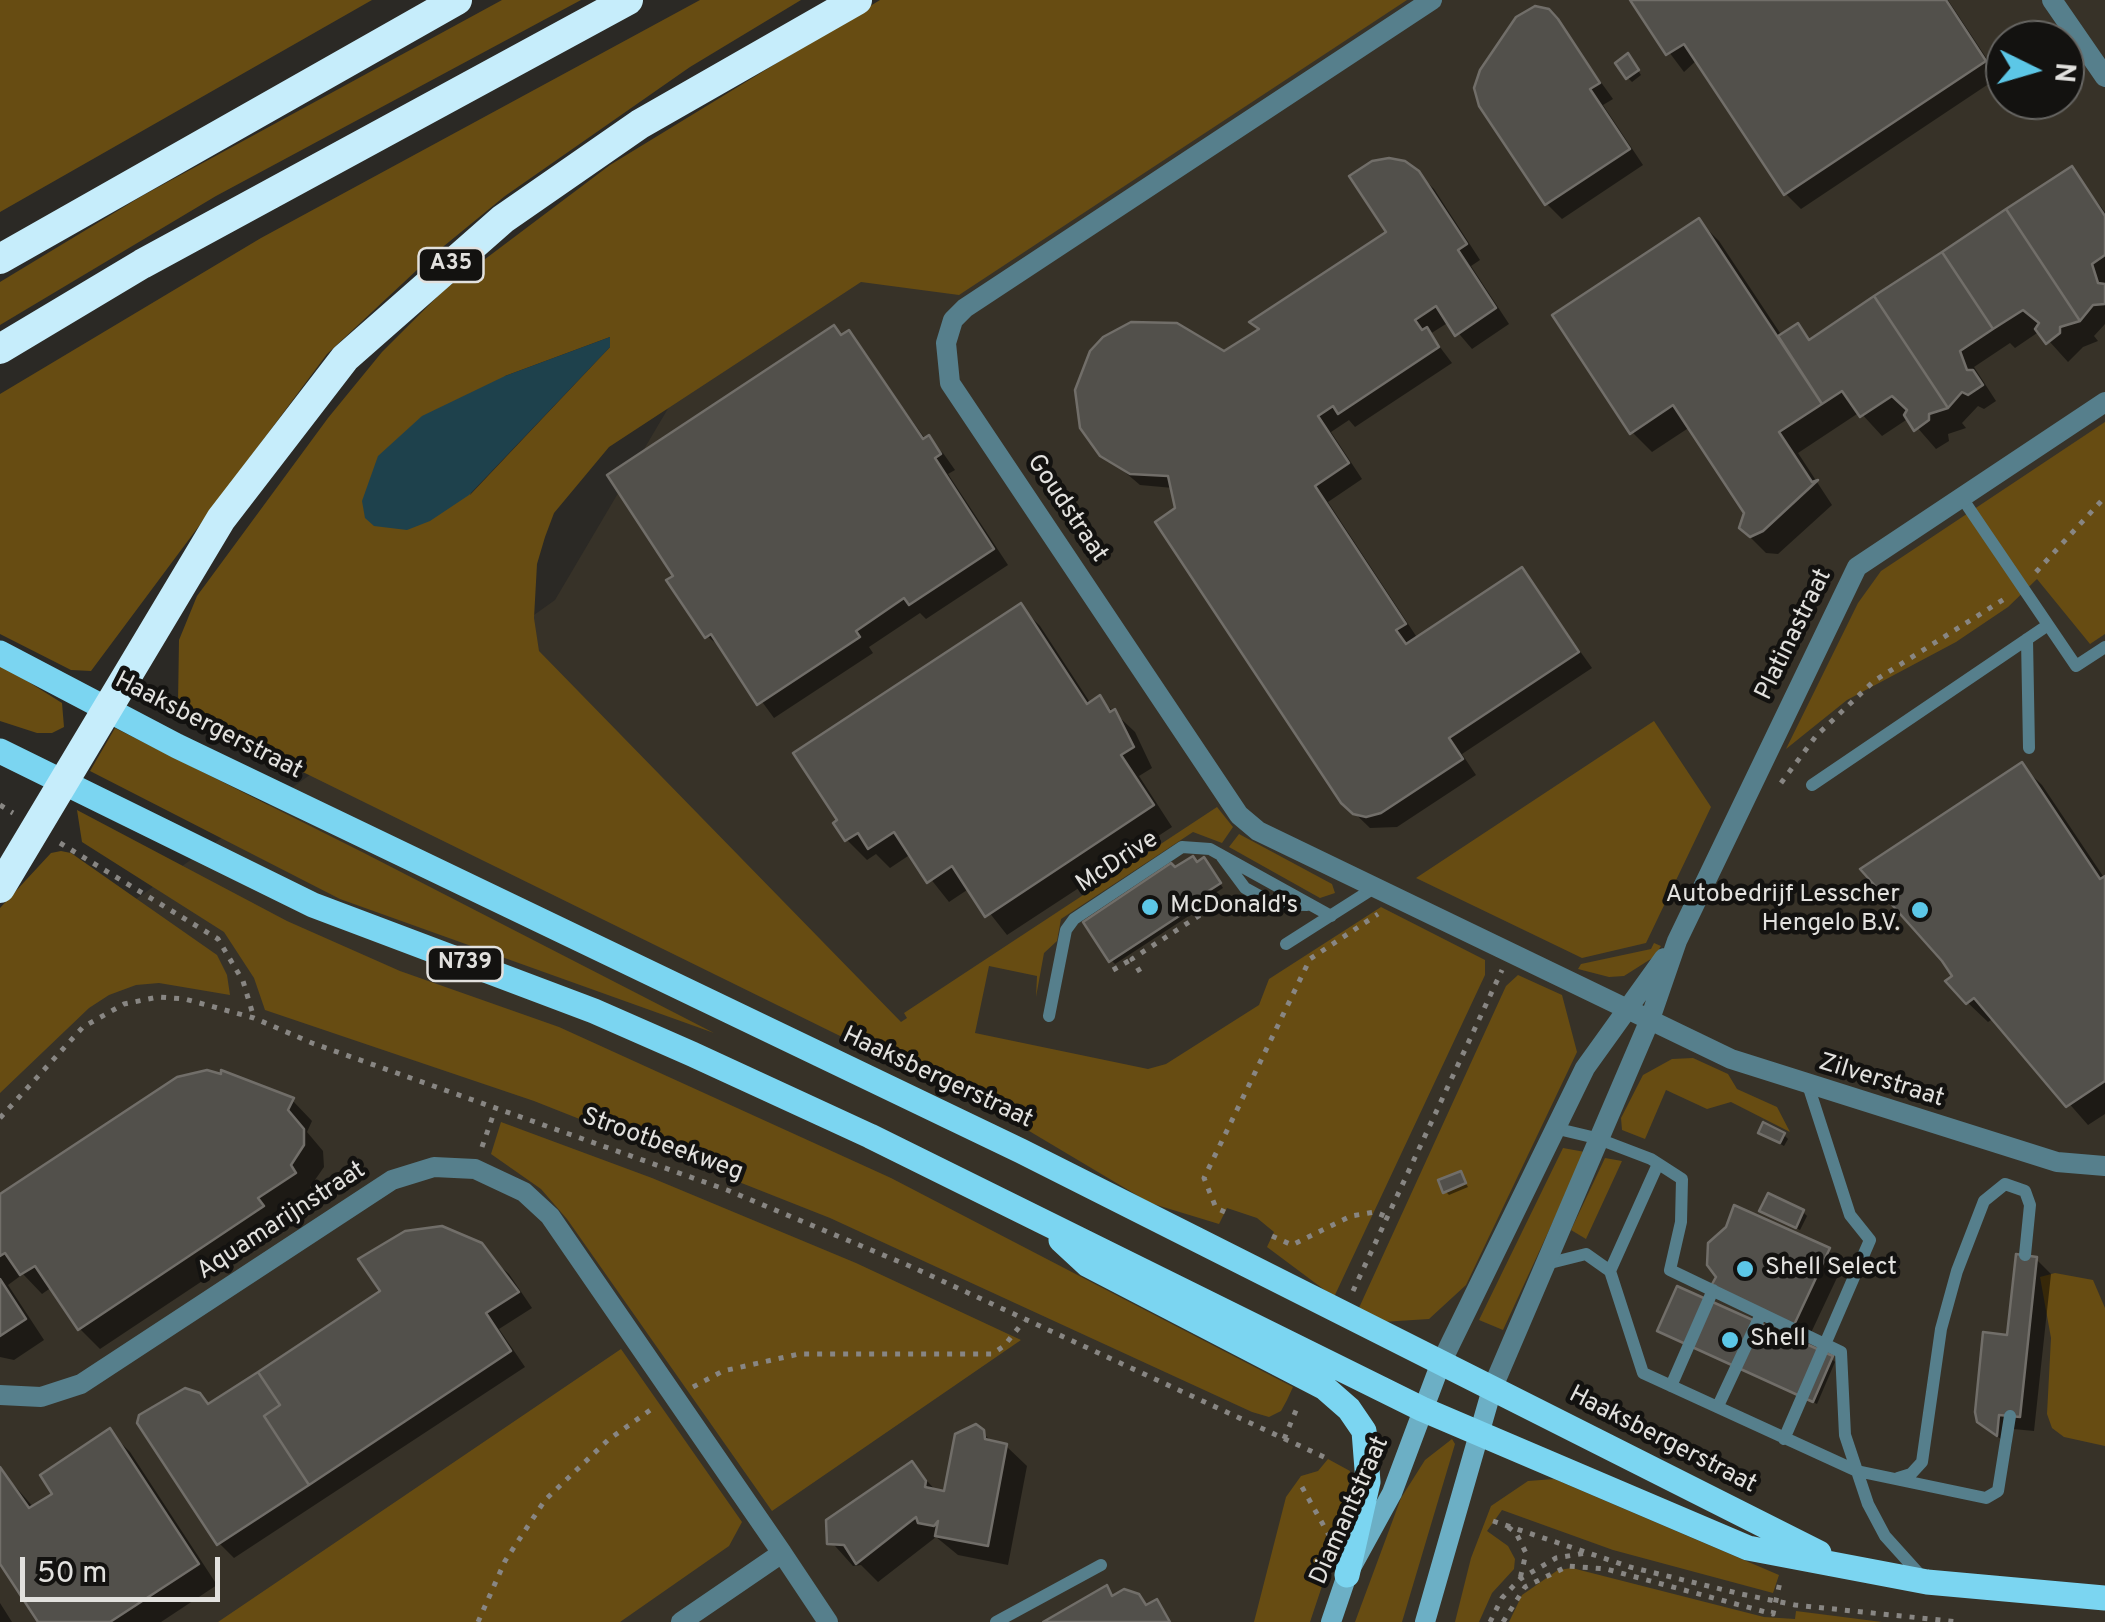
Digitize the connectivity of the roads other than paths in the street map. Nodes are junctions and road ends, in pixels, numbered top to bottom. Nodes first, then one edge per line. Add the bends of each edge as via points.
1 (458, 0) edge
2 (628, 0) edge
3 (857, 0) edge
4 (1432, 0) edge
5 (2052, 0) edge
6 (2105, 78) edge
7 (0, 260) edge
8 (0, 349) edge
9 (2105, 402) edge
10 (1960, 495) junction
11 (2048, 625) junction
12 (2028, 639) junction
13 (2105, 647) edge
14 (0, 653) edge
15 (106, 709) junction
16 (2029, 748) dead end
17 (0, 750) edge
18 (64, 780) junction
19 (1812, 785) dead end
20 (0, 888) edge
21 (1374, 888) junction
22 (1331, 916) junction
23 (1677, 940) junction
24 (1286, 944) dead end
25 (1625, 1010) junction
26 (1049, 1016) dead end
27 (1649, 1022) junction
28 (1808, 1085) junction
29 (1554, 1128) junction
30 (1596, 1138) junction
31 (1658, 1164) junction
32 (2105, 1166) edge
33 (1044, 1223) junction
34 (2026, 1255) dead end
35 (1544, 1264) junction
36 (1610, 1271) junction
37 (1712, 1290) junction
38 (1761, 1314) junction
39 (1826, 1346) junction
40 (1440, 1365) junction
41 (1671, 1386) junction
42 (1492, 1389) junction
43 (0, 1395) edge
44 (1718, 1406) junction
45 (1422, 1409) junction
46 (2010, 1416) dead end
47 (1478, 1432) junction
48 (1784, 1439) junction
49 (1857, 1470) junction
50 (1894, 1478) junction
51 (782, 1554) junction
52 (1349, 1564) junction
53 (1101, 1565) dead end
54 (1845, 1566) junction
55 (1926, 1582) junction
56 (2105, 1598) edge
57 (681, 1622) edge
58 (828, 1622) edge
59 (996, 1622) edge
60 (1331, 1622) edge
61 (1425, 1622) edge

1 - 7 highway
2 - 8 highway via 142,264
3 - 15 highway, A35 via 640,124 503,219 345,358 221,518
4 - 21 street, Goudstraat via 965,308 946,343 950,384 1239,815 1280,844
5 - 6 street
9 - 10 street, Platinastraat
10 - 11 lane
10 - 23 street, Platinastraat via 1857,567
11 - 12 lane
11 - 13 lane via 2076,666
12 - 16 lane
12 - 19 lane
14 - 15 main road, Haaksbergerstraat
15 - 18 highway, A35
15 - 40 main road, Haaksbergerstraat via 964,1124
17 - 18 main road, Haaksbergerstraat / N739
18 - 20 highway, A35
18 - 33 main road, Haaksbergerstraat / N739 via 313,905 594,1011
21 - 22 lane
21 - 25 street, Goudstraat
22 - 24 lane
22 - 26 lane, McDrive via 1200,845 1182,847 1074,919 1066,930
23 - 25 street, Platinastraat
23 - 27 street, Platinastraat
25 - 27 street, Goudstraat
25 - 29 street, Platinastraat
27 - 28 street, Zilverstraat
27 - 30 street, Platinastraat
28 - 32 street, Zilverstraat via 2057,1162
28 - 39 lane via 1850,1215 1870,1240
29 - 30 lane
29 - 40 street, Platinastraat
30 - 31 lane
30 - 35 street, Platinastraat
31 - 36 lane
31 - 37 lane via 1682,1179 1670,1270
33 - 45 main road, Haaksbergerstraat
33 - 52 main road via 1088,1265 1325,1388 1349,1408 1364,1431 1368,1459
34 - 50 lane via 2030,1205 2025,1192 2005,1184 1984,1201 1957,1271 1941,1329 1922,1462
35 - 36 lane via 1586,1254
35 - 42 street, Platinastraat
36 - 41 lane via 1643,1373
37 - 38 lane
37 - 41 lane
38 - 39 lane
38 - 44 lane
39 - 48 lane
39 - 49 lane via 1840,1352 1844,1435
40 - 42 main road, Haaksbergerstraat
40 - 45 main road, Diamantstraat
41 - 44 lane
42 - 47 main road
42 - 54 main road, Haaksbergerstraat
43 - 51 street, Aquamarijnstraat via 40,1396 82,1384 392,1180 434,1167 474,1169 524,1192 550,1216
44 - 48 lane
45 - 47 main road, Haaksbergerstraat
45 - 52 main road, Diamantstraat via 1392,1493
46 - 50 lane via 1998,1490 1986,1498
47 - 54 main road, Haaksbergerstraat via 1748,1548
47 - 61 main road
48 - 49 lane
49 - 50 lane
49 - 55 lane via 1886,1536
51 - 57 street
51 - 58 street, Aquamarijnstraat
52 - 60 main road, Diamantstraat
53 - 59 lane
54 - 55 main road, Haaksbergerstraat
55 - 56 main road, Haaksbergerstraat

